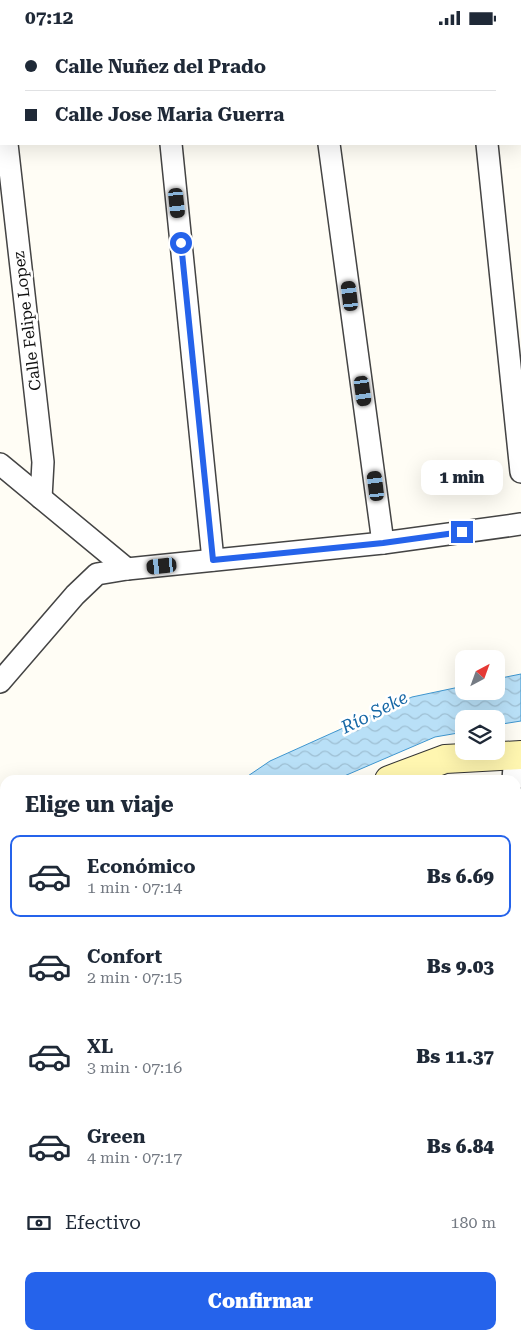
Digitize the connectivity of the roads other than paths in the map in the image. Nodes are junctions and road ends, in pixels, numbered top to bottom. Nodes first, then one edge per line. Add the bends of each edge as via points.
1 (7, 145) edge
2 (171, 145) edge
3 (329, 145) edge
4 (487, 145) edge
5 (0, 463) edge
6 (521, 472) edge
7 (41, 498) junction
8 (521, 524) edge
9 (383, 543) junction
10 (213, 560) junction
11 (128, 569) junction
12 (0, 682) edge
13 (516, 763) edge
14 (402, 775) edge

1 - 7 street, Calle Felipe Lopez via 43,462
2 - 10 street
3 - 9 street
4 - 6 street
5 - 7 street
7 - 11 street
8 - 9 street
9 - 10 street
10 - 11 street
11 - 12 street via 97,574
13 - 14 street via 445,759

